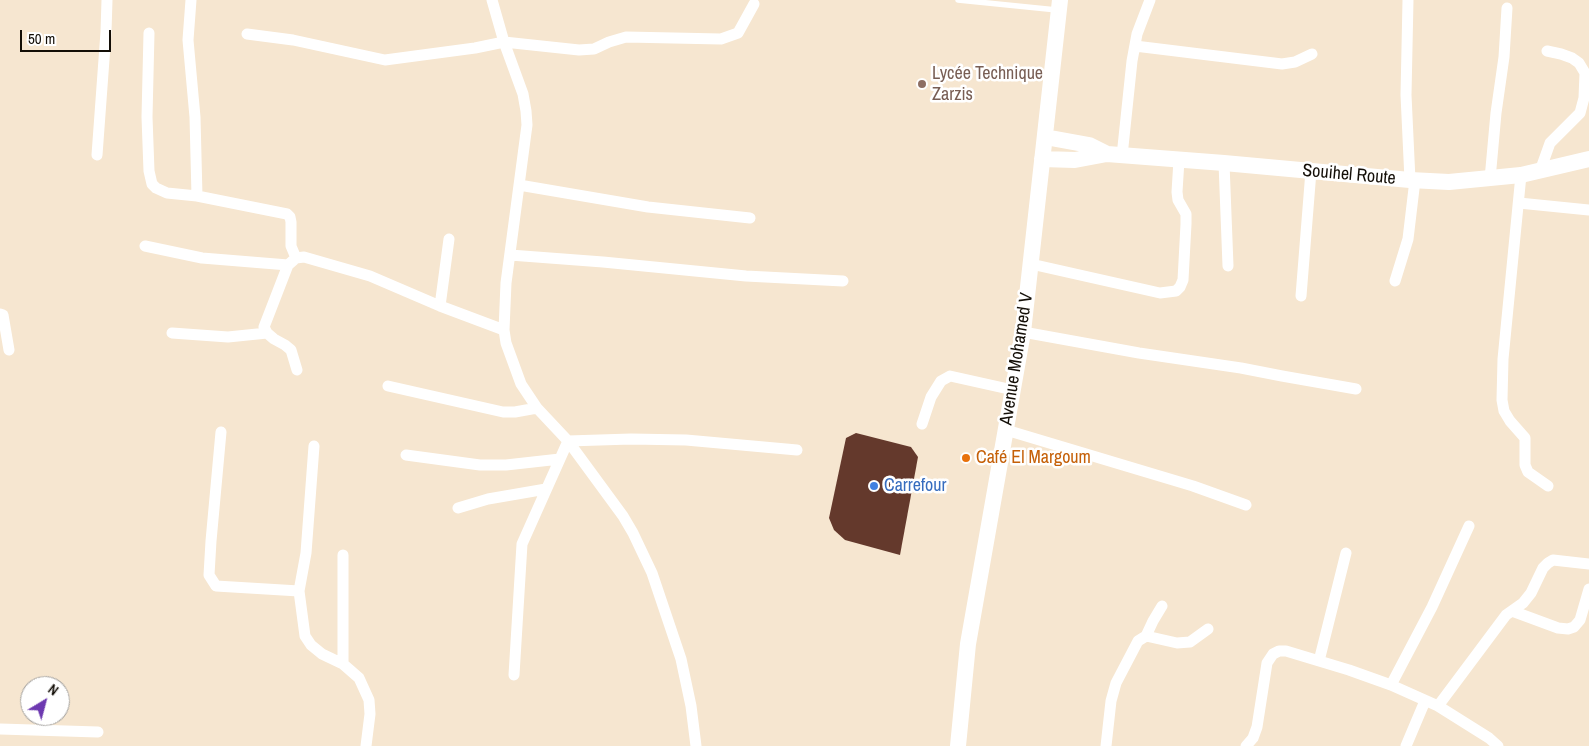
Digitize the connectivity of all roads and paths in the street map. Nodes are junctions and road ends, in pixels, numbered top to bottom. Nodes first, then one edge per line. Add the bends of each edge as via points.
1 (107, 0) edge
2 (191, 0) edge
3 (492, 0) edge
4 (958, 0) edge
5 (1150, 0) edge
6 (1408, 0) edge
7 (754, 4) dead end
8 (1060, 5) edge
9 (1507, 8) dead end
10 (149, 33) dead end
11 (247, 34) dead end
12 (504, 42) junction
13 (1135, 46) junction
14 (1547, 51) dead end
15 (1312, 54) dead end
16 (1045, 137) junction
17 (97, 155) dead end
18 (1114, 155) junction
19 (1042, 159) junction
20 (1589, 159) edge
21 (1179, 160) junction
22 (1224, 163) junction
23 (1311, 171) junction
24 (1540, 171) junction
25 (1521, 175) junction
26 (1490, 179) junction
27 (1413, 180) junction
28 (519, 185) junction
29 (197, 196) junction
30 (1519, 203) junction
31 (1589, 210) edge
32 (750, 218) dead end
33 (449, 239) dead end
34 (145, 246) dead end
35 (510, 255) junction
36 (292, 262) junction
37 (1031, 264) junction
38 (1228, 266) dead end
39 (842, 281) dead end
40 (1395, 281) dead end
41 (1301, 296) dead end
42 (440, 306) junction
43 (0, 314) edge
44 (504, 330) junction
45 (1023, 332) junction
46 (172, 333) dead end
47 (267, 333) junction
48 (9, 350) dead end
49 (297, 370) dead end
50 (388, 386) dead end
51 (1356, 389) dead end
52 (1013, 390) junction
53 (537, 408) junction
54 (922, 424) dead end
55 (1006, 430) junction
56 (221, 432) dead end
57 (568, 442) junction
58 (314, 446) dead end
59 (797, 450) dead end
60 (406, 455) dead end
61 (560, 459) junction
62 (1548, 486) dead end
63 (546, 489) junction
64 (1246, 505) dead end
65 (458, 508) dead end
66 (1469, 526) dead end
67 (1346, 553) dead end
68 (343, 555) dead end
69 (1589, 564) edge
70 (1589, 589) edge
71 (300, 591) junction
72 (1162, 606) dead end
73 (1512, 611) junction
74 (1208, 629) dead end
75 (1146, 636) junction
76 (1319, 661) junction
77 (343, 664) junction
78 (514, 675) dead end
79 (1391, 685) junction
80 (1425, 701) junction
81 (1438, 706) junction
82 (0, 729) edge
83 (98, 732) dead end
84 (366, 746) edge
85 (696, 746) edge
86 (958, 746) edge
87 (1106, 746) edge
88 (1246, 746) edge
89 (1406, 746) edge
90 (1498, 746) edge

1 - 17 street
2 - 29 street via 188,40 195,117
3 - 12 street
4 - 8 lane
5 - 13 street
6 - 27 street via 1406,95
7 - 12 street via 738,33 721,39 626,37 594,49 579,50
8 - 16 main road, Avenue Mohamed V
9 - 26 street
10 - 29 street via 147,117 150,178 152,184 162,191
11 - 12 street via 293,40 386,60
12 - 28 street via 526,111
13 - 15 street via 1282,64
13 - 18 street
14 - 24 street via 1579,63 1585,73 1584,98 1580,112 1550,143
16 - 18 main road via 1089,145
16 - 19 main road, Avenue Mohamed V
18 - 19 main road via 1075,160
18 - 21 main road, Souihel Route
19 - 37 main road, Avenue Mohamed V
20 - 24 main road, Souihel Route
21 - 22 main road, Souihel Route
21 - 37 street via 1177,192 1186,214 1186,224 1183,280 1176,291 1160,293
22 - 23 main road, Souihel Route
22 - 38 street
23 - 27 main road, Souihel Route
23 - 41 street
24 - 25 main road, Souihel Route
25 - 26 main road, Souihel Route
25 - 30 street
26 - 27 main road, Souihel Route
27 - 40 street via 1408,239
28 - 32 street via 648,206
28 - 35 street
29 - 36 street via 287,214 291,222
30 - 31 street
30 - 62 street via 1503,359 1502,400 1510,421 1526,438 1528,472
33 - 42 street
34 - 36 street via 202,258
35 - 39 street via 746,276
35 - 44 street
36 - 42 street via 304,257 370,276
36 - 47 street via 265,323
37 - 45 main road, Avenue Mohamed V
42 - 44 street
43 - 48 street via 3,315
44 - 53 street via 520,384
45 - 51 street
45 - 52 main road, Avenue Mohamed V
46 - 47 street via 228,337
47 - 49 street via 290,350
50 - 53 street via 503,412
52 - 54 street via 950,376 941,381 931,397
52 - 55 main road, Avenue Mohamed V
53 - 57 street
55 - 64 street
55 - 86 main road, Avenue Mohamed V via 968,644
56 - 71 street via 209,576 216,586
57 - 59 street via 686,440
57 - 61 street
57 - 85 street via 623,516 652,573 681,659
58 - 71 street
60 - 61 street via 480,466
61 - 63 street
63 - 65 street
63 - 78 street via 522,544
66 - 79 street
67 - 76 street
68 - 77 street
69 - 73 street via 1553,560 1548,563 1531,593
70 - 73 street via 1580,620 1568,629
71 - 77 street via 305,636 322,654
72 - 75 street
73 - 81 street
74 - 75 street via 1190,642 1177,643
75 - 87 street via 1138,641 1116,683
76 - 79 street
76 - 88 street via 1286,651 1273,654 1265,670 1257,727
77 - 84 street via 359,678 369,700
79 - 80 street
80 - 81 street
80 - 89 street
81 - 90 street
82 - 83 street

